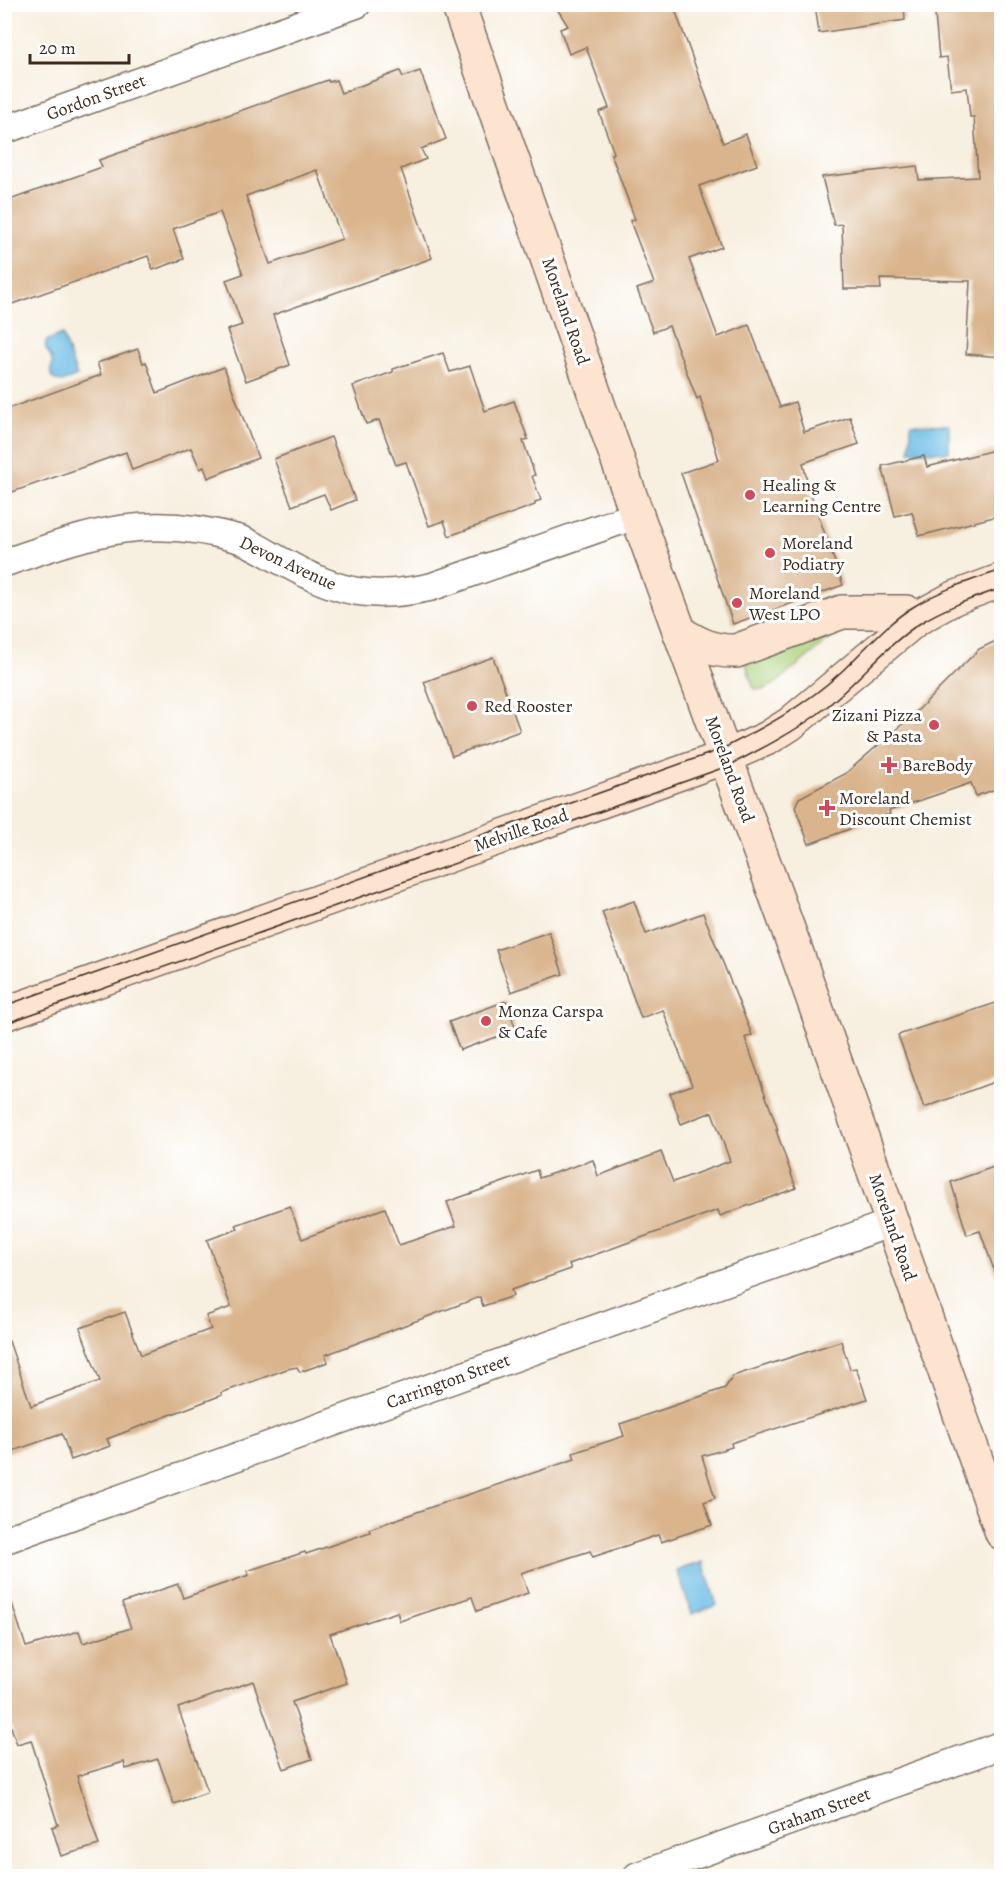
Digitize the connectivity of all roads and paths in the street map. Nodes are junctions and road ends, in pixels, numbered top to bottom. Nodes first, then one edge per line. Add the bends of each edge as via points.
1 (357, 4) edge
2 (458, 4) edge
3 (4, 130) edge
4 (637, 515) junction
5 (4, 563) edge
6 (1002, 580) edge
7 (916, 619) junction
8 (680, 633) junction
9 (725, 757) junction
10 (4, 1014) edge
11 (891, 1223) junction
12 (1002, 1533) edge
13 (4, 1540) edge
14 (1002, 1746) edge
15 (637, 1876) edge

1 - 3 street, Gordon Street
2 - 4 main road, Moreland Road
4 - 5 street, Devon Avenue via 431,587 397,594 352,592 319,580 241,540 166,526 101,532
4 - 8 main road, Moreland Road
6 - 7 main road, Melville Road via 954,598
7 - 8 main road via 906,612 842,612 736,651 709,649
7 - 9 main road, Melville Road via 790,724
8 - 9 main road, Moreland Road
9 - 10 main road, Melville Road
9 - 11 main road, Moreland Road
11 - 12 main road, Moreland Road
11 - 13 street, Carrington Street
14 - 15 street, Graham Street

